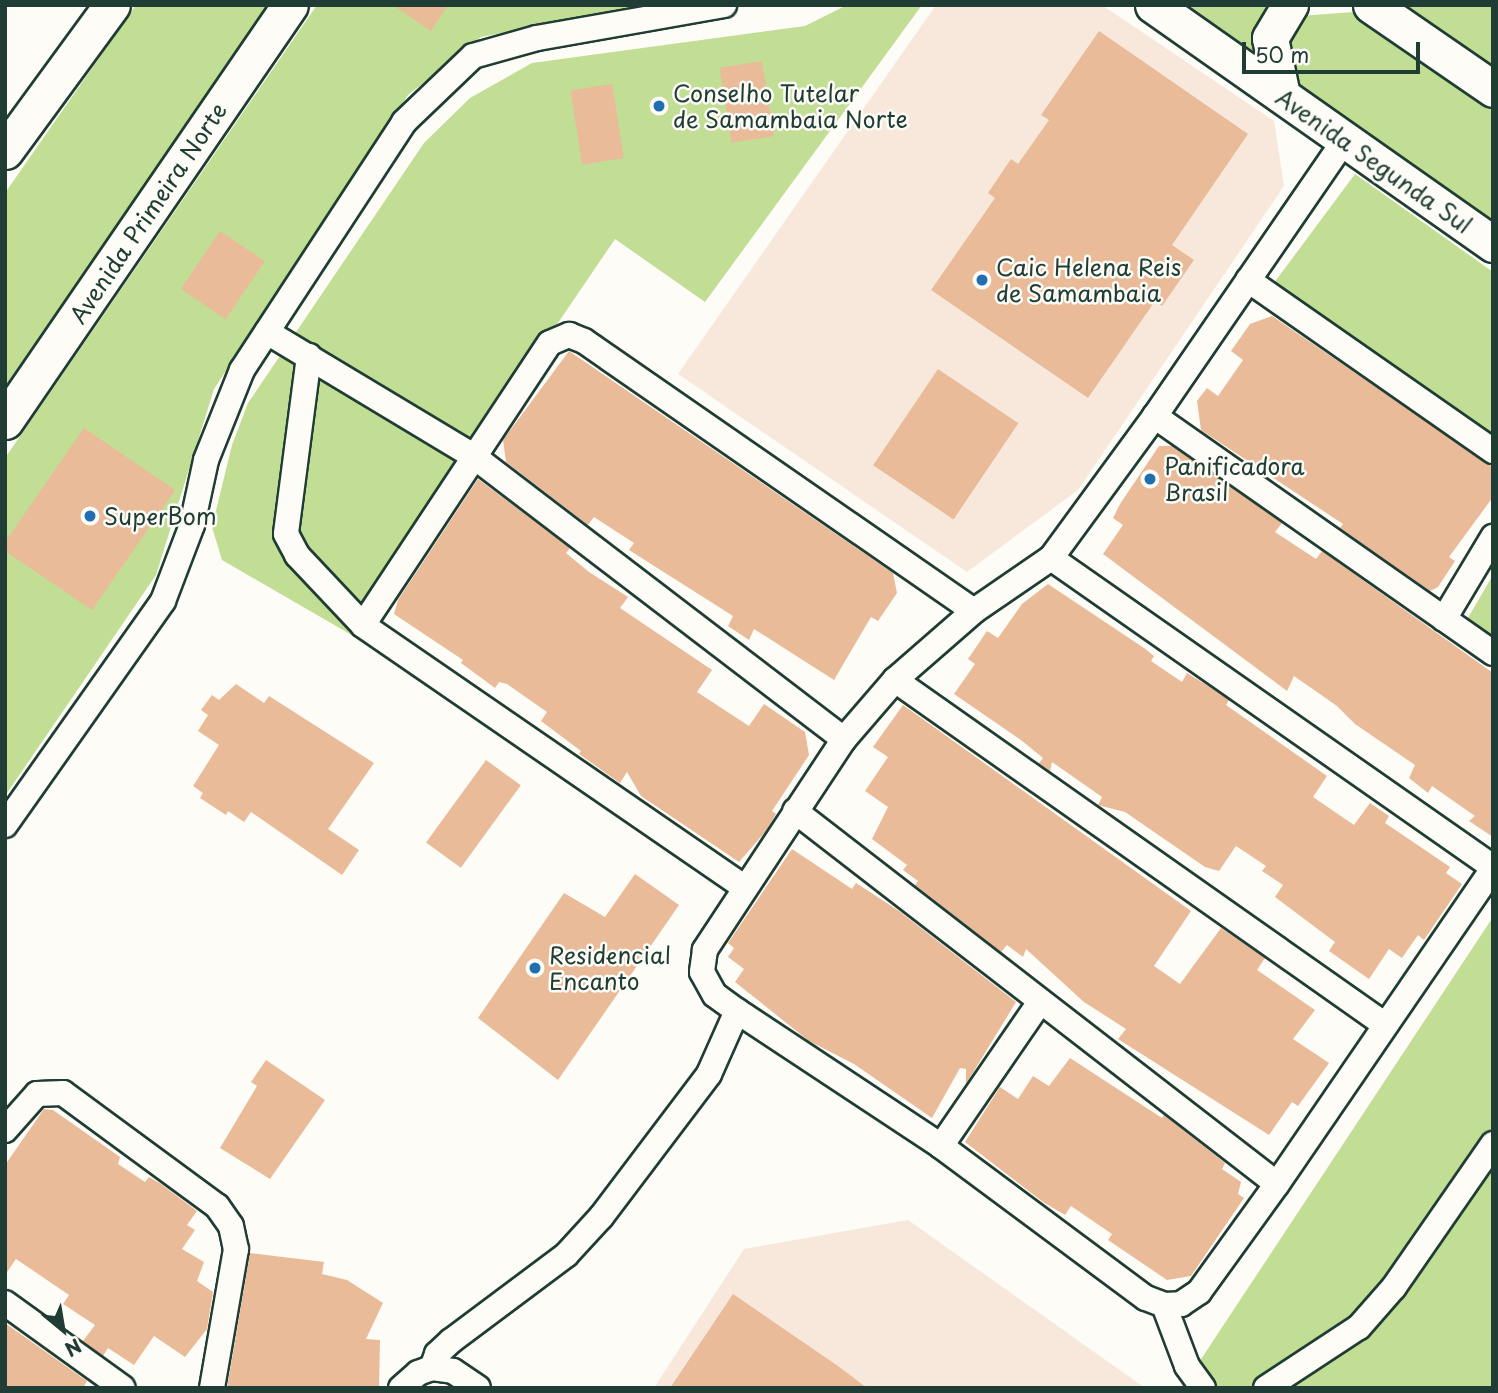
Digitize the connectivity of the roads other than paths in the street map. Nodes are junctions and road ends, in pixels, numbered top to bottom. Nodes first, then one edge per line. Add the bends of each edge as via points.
1 (112, 5) edge
2 (290, 5) edge
3 (724, 5) edge
4 (1153, 5) edge
5 (1290, 5) edge
6 (1371, 5) edge
7 (1493, 89) edge
8 (1282, 95) junction
9 (1344, 142) junction
10 (5, 151) edge
11 (1493, 244) edge
12 (1248, 280) junction
13 (267, 332) junction
14 (309, 356) junction
15 (1155, 416) junction
16 (5, 421) edge
17 (1493, 451) edge
18 (472, 455) junction
19 (1493, 537) edge
20 (1051, 558) junction
21 (974, 611) junction
22 (1444, 619) junction
23 (363, 625) junction
24 (1493, 653) edge
25 (895, 680) junction
26 (844, 739) junction
27 (795, 811) junction
28 (5, 825) edge
29 (1493, 868) edge
30 (744, 887) junction
31 (1040, 1002) junction
32 (737, 1011) junction
33 (1384, 1024) junction
34 (5, 1130) edge
35 (1493, 1144) edge
36 (941, 1146) junction
37 (1277, 1184) junction
38 (5, 1303) edge
39 (1164, 1305) junction
40 (432, 1368) junction
41 (123, 1388) edge
42 (212, 1388) edge
43 (401, 1388) edge
44 (478, 1388) edge
45 (1203, 1388) edge
46 (1266, 1388) edge

1 - 10 main road
2 - 16 main road, Avenida Primeira Norte
3 - 13 street via 537,38 473,56 404,122
4 - 8 main road, Avenida Segunda Sul
5 - 8 main road via 1270,38
6 - 7 main road
8 - 9 main road, Avenida Segunda Sul
9 - 11 main road, Avenida Segunda Sul
9 - 12 street
12 - 15 street
12 - 17 street
13 - 14 street
13 - 28 street via 227,401 206,460 192,525 163,601
14 - 18 street
14 - 23 street via 286,534 297,555
15 - 20 street
15 - 22 street
18 - 21 street via 550,343 569,335 663,393
18 - 23 street
18 - 26 street
19 - 22 street
20 - 21 street
20 - 29 street
21 - 25 street
22 - 24 street
23 - 30 street
25 - 26 street
25 - 33 street
26 - 27 street
27 - 30 street
27 - 31 street
29 - 33 street
30 - 32 street via 701,962 707,984
31 - 36 street
31 - 37 street
32 - 36 street
32 - 40 street via 709,1074 601,1217 566,1255 451,1341 437,1354
33 - 37 street
34 - 42 street via 37,1094 63,1093 217,1206 231,1226 236,1249
35 - 46 street via 1394,1287 1359,1327
36 - 39 street via 1146,1298
37 - 39 street via 1199,1292 1181,1304
38 - 41 street
39 - 45 street via 1187,1366
40 - 43 street
40 - 44 street via 453,1371

